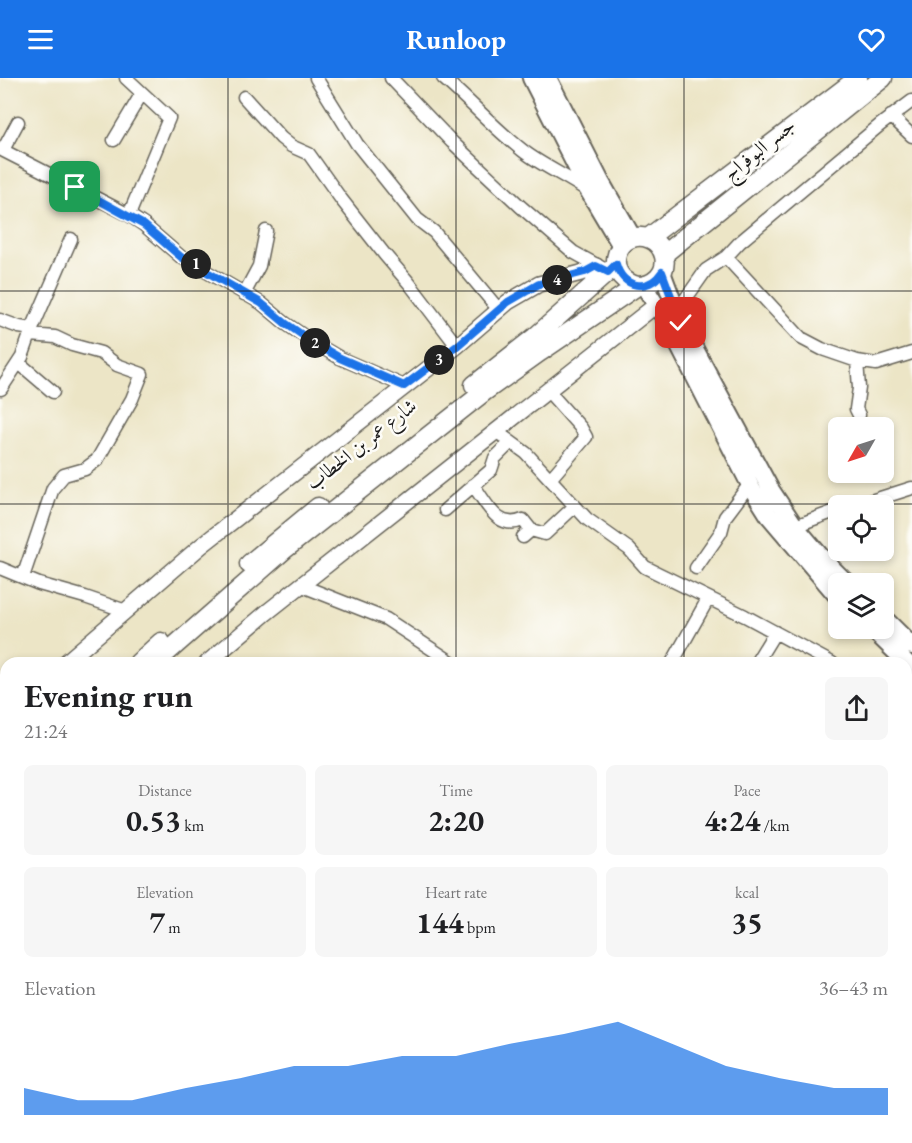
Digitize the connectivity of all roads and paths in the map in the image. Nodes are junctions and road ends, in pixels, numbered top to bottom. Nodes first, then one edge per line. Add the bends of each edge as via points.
1 (126, 78) edge
2 (316, 78) edge
3 (391, 78) edge
4 (443, 78) edge
5 (531, 78) edge
6 (548, 78) edge
7 (858, 78) edge
8 (883, 78) edge
9 (142, 93) junction
10 (244, 97) dead end
11 (912, 101) edge
12 (891, 116) junction
13 (18, 122) dead end
14 (912, 136) edge
15 (114, 141) dead end
16 (1, 150) edge
17 (589, 192) junction
18 (129, 215) junction
19 (266, 231) dead end
20 (71, 239) dead end
21 (634, 241) junction
22 (726, 256) junction
23 (663, 263) junction
24 (607, 267) junction
25 (640, 286) junction
26 (244, 294) junction
27 (656, 305) junction
28 (499, 310) junction
29 (677, 311) junction
30 (0, 320) edge
31 (31, 332) junction
32 (457, 346) junction
33 (912, 353) edge
34 (857, 361) junction
35 (19, 363) junction
36 (404, 386) junction
37 (1, 389) edge
38 (53, 392) dead end
39 (549, 392) junction
40 (859, 415) dead end
41 (496, 432) junction
42 (511, 442) junction
43 (551, 478) junction
44 (473, 485) junction
45 (749, 485) junction
46 (912, 488) edge
47 (890, 495) edge
48 (575, 506) junction
49 (445, 510) dead end
50 (828, 514) edge
51 (795, 526) junction
52 (0, 568) edge
53 (696, 568) dead end
54 (837, 573) edge
55 (23, 578) junction
56 (300, 585) junction
57 (828, 585) edge
58 (708, 599) junction
59 (126, 611) junction
60 (894, 626) edge
61 (775, 632) junction
62 (908, 638) edge
63 (882, 639) edge
64 (72, 657) edge
65 (145, 657) edge
66 (162, 657) edge
67 (214, 657) edge
68 (441, 657) edge
69 (675, 657) edge
70 (760, 657) edge
71 (821, 657) edge
72 (901, 657) edge

1 - 9 street
2 - 28 street via 357,144 417,219 434,232
3 - 24 street via 520,206 573,252
4 - 17 street via 519,148
5 - 17 main road
6 - 21 main road
7 - 21 main road, جسر البوفراج
8 - 23 main road, جسر البوفراج
9 - 15 street
9 - 18 street via 169,118
10 - 32 street via 280,138 309,154
11 - 12 street
12 - 14 street
12 - 22 street
13 - 16 street
16 - 18 street
17 - 21 main road
18 - 26 street via 181,257
19 - 26 street via 259,266
20 - 31 street
21 - 23 main road via 660,247
21 - 24 main road via 618,251
22 - 29 street via 706,270
22 - 34 street via 801,339
23 - 25 main road via 652,283
23 - 29 main road
24 - 25 main road
24 - 28 street via 539,284
24 - 65 main road, شارع عمر بن الخطاب via 535,337 278,538
25 - 27 main road
25 - 66 main road, شارع عمر بن الخطاب via 484,392 284,550
26 - 36 street via 331,352
27 - 39 street
27 - 45 main road
28 - 32 street
29 - 51 main road via 771,490
30 - 31 street
31 - 35 street
31 - 55 street via 101,353 117,365 142,374 97,460 85,470 64,474 52,488
32 - 36 street
33 - 34 street via 876,364
34 - 40 street via 859,388 855,409
35 - 37 street
35 - 38 street
36 - 59 street via 201,546
39 - 41 street
39 - 43 street via 586,438
41 - 42 street
41 - 56 street
42 - 43 street
42 - 44 street via 495,458 491,470
43 - 48 street
44 - 48 street via 500,521 513,524 523,520 527,534 545,534
44 - 49 street
45 - 53 street via 725,517 721,532
45 - 57 main road via 769,516
46 - 47 street
48 - 58 street via 600,530 629,549 645,567
50 - 51 street
51 - 54 main road
52 - 55 street
55 - 59 street
56 - 67 street
56 - 68 street via 386,620
58 - 61 street
58 - 69 street
59 - 64 street
60 - 62 main road
61 - 70 street
61 - 71 street
63 - 72 main road

